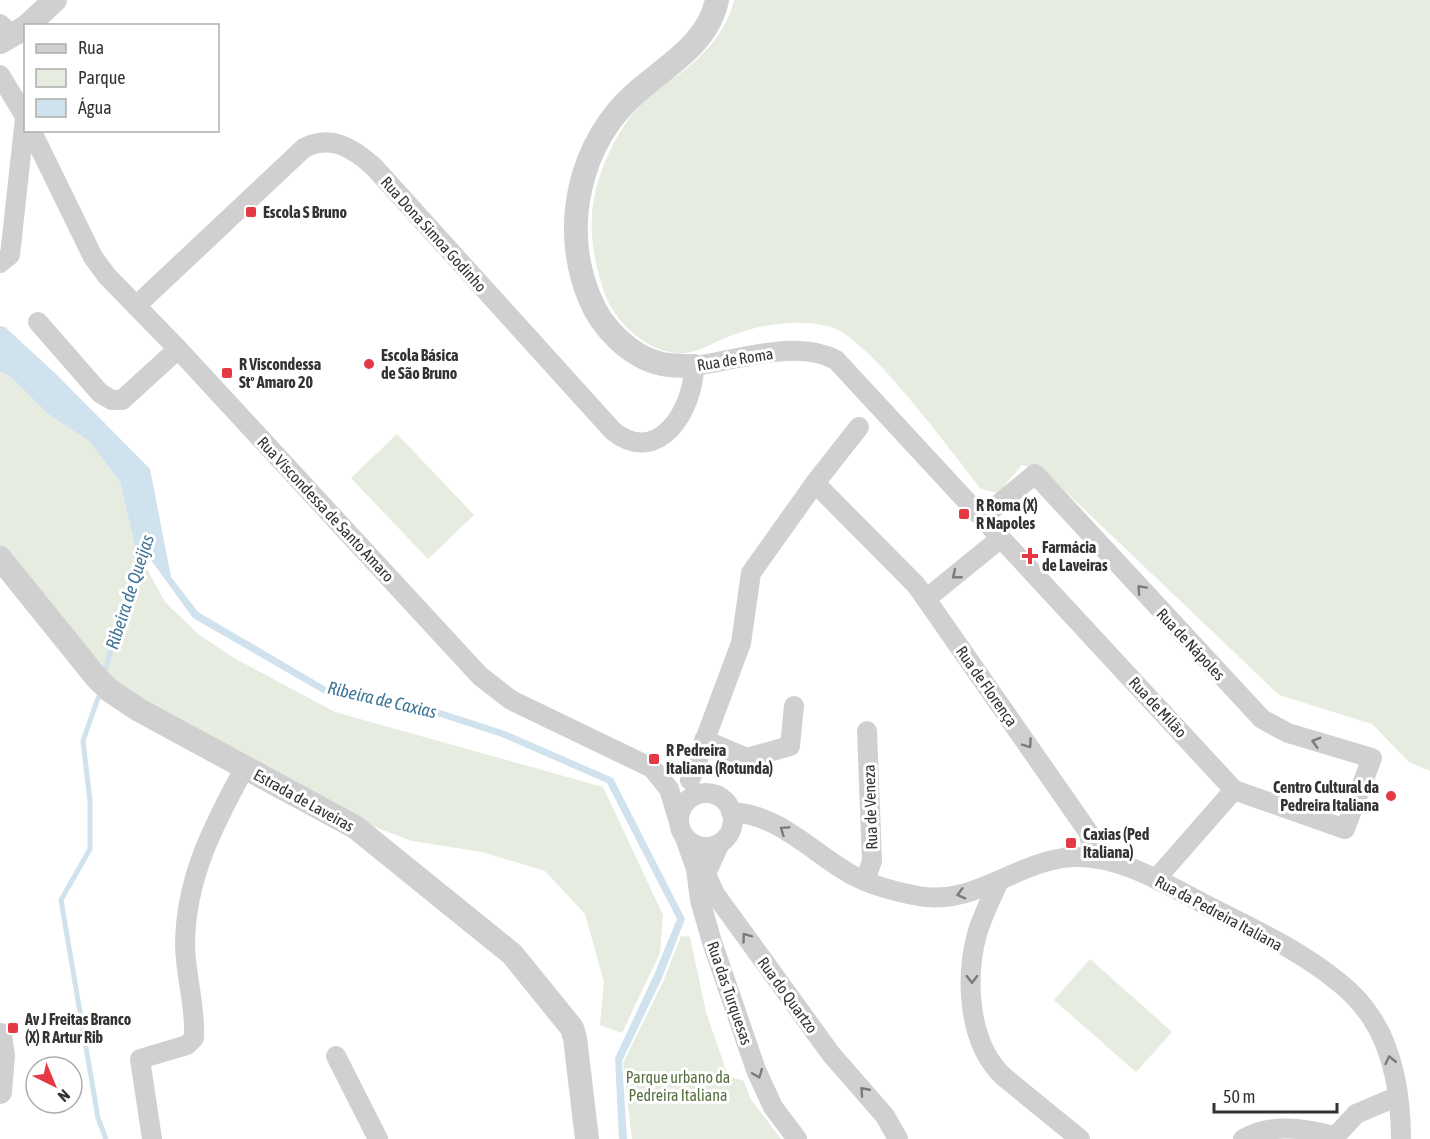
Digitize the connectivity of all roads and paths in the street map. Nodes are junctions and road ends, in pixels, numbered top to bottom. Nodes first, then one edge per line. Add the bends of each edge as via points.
1 (55, 0) edge
2 (717, 0) edge
3 (13, 31) edge
4 (0, 75) edge
5 (24, 116) edge
6 (24, 127) edge
7 (32, 132) edge
8 (0, 263) edge
9 (136, 306) junction
10 (38, 322) dead end
11 (178, 349) junction
12 (694, 366) junction
13 (859, 427) dead end
14 (815, 483) junction
15 (983, 517) junction
16 (1001, 538) junction
17 (0, 558) edge
18 (926, 598) junction
19 (794, 706) dead end
20 (867, 731) dead end
21 (704, 740) junction
22 (245, 767) junction
23 (652, 768) junction
24 (694, 787) junction
25 (1234, 790) junction
26 (731, 812) junction
27 (1345, 829) joint
28 (682, 830) junction
29 (720, 843) junction
30 (1088, 857) junction
31 (1155, 879) junction
32 (865, 882) junction
33 (998, 883) junction
34 (0, 1035) edge
35 (336, 1056) dead end
36 (0, 1092) edge
37 (1396, 1096) junction
38 (1333, 1138) edge
39 (152, 1139) edge
40 (378, 1139) edge
41 (587, 1139) edge
42 (797, 1139) edge
43 (898, 1139) edge
44 (1080, 1139) edge
45 (1243, 1139) edge
46 (1401, 1139) edge

1 - 3 street
2 - 12 street, Rua de Roma via 701,35 683,56 636,92 602,132 586,166 575,218 583,282 602,321 642,356 661,364
4 - 5 street
6 - 8 street via 10,255
7 - 9 street, Rua Viscondessa de Santo Amaro via 93,257
9 - 11 street, Rua Viscondessa de Santo Amaro
9 - 12 street, Rua Dona Simoa Godinho via 293,156 324,140 347,147 374,167 623,438 643,443 665,435 686,405
10 - 11 street via 100,393 112,400 122,400
11 - 23 street, Rua Viscondessa de Santo Amaro via 480,676 511,700
12 - 15 street, Rua de Roma via 789,351 826,354 836,360
13 - 14 street
14 - 18 street, Rua de Florença
14 - 21 street via 751,573 741,644
15 - 16 street, Rua de Roma
27 -> 15 street, Rua de Nápoles via 1372,758 1288,733 1262,719 1035,474
16 -> 18 street
16 - 25 street, Rua de Milão
17 - 22 street, Estrada de Laveiras via 109,690
18 -> 30 street, Rua de Florença via 1089,833
19 - 21 street via 790,746 747,758
20 - 32 street, Rua de Veneza via 872,861
21 - 24 street
22 - 39 street via 216,821 188,895 185,944 194,1038 187,1045 140,1059
22 - 41 street, Estrada de Laveiras via 355,827 512,954 572,1028
23 - 24 street
23 - 28 street, Rua Viscondessa de Santo Amaro via 669,789
24 - 26 street via 722,799
24 - 28 street via 684,805
25 - 27 street, Rua de Milão
25 - 31 street
26 - 29 street via 731,829
32 -> 26 street, Rua da Pedreira Italiana via 770,820
28 - 29 street via 701,847
28 -> 42 street, Rua das Turquesas via 696,869 712,942 756,1070 773,1107
43 -> 29 street, Rua do Quartzo via 885,1116 831,1054 715,894 706,874
30 - 31 street, Rua da Pedreira Italiana
30 - 33 street, Rua da Pedreira Italiana via 1062,857
37 -> 31 street, Rua da Pedreira Italiana via 1386,1046 1371,1017 1352,993 1308,960
33 -> 32 street, Rua da Pedreira Italiana via 941,898 921,897
33 -> 44 street via 977,932 972,958 973,1005 981,1048 993,1068
34 - 36 street
35 - 40 street
37 - 38 street via 1356,1114
37 - 46 street, Rua da Pedreira Italiana
38 - 45 street via 1306,1129 1265,1130

